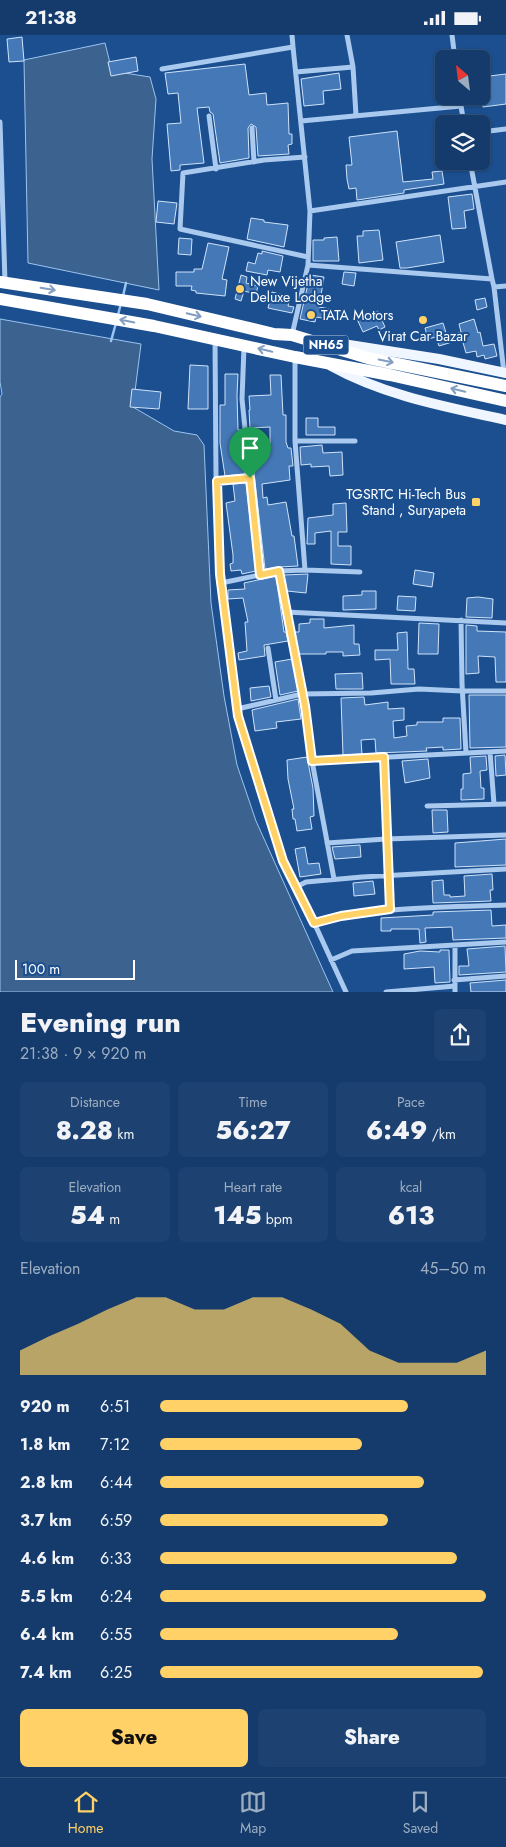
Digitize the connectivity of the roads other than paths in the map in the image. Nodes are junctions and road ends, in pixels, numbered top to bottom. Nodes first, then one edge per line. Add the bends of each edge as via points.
1 (292, 35) edge
2 (347, 35) edge
3 (452, 35) edge
4 (293, 47) junction
5 (454, 50) edge
6 (353, 67) junction
7 (162, 69) dead end
8 (296, 72) junction
9 (461, 106) joint
10 (356, 115) junction
11 (462, 115) edge
12 (209, 116) dead end
13 (301, 121) junction
14 (0, 122) edge
15 (252, 128) dead end
16 (506, 129) edge
17 (490, 130) edge
18 (305, 157) junction
19 (254, 162) junction
20 (216, 169) junction
21 (472, 170) edge
22 (506, 182) edge
23 (475, 186) junction
24 (310, 211) junction
25 (308, 257) junction
26 (308, 265) junction
27 (492, 279) junction
28 (3, 282) edge
29 (506, 286) edge
30 (494, 287) junction
31 (0, 299) edge
32 (292, 335) junction
33 (214, 339) junction
34 (244, 345) junction
35 (295, 357) junction
36 (326, 363) junction
37 (505, 377) edge
38 (506, 401) edge
39 (506, 420) edge
40 (295, 441) junction
41 (355, 441) dead end
42 (250, 478) junction
43 (217, 481) junction
44 (304, 570) junction
45 (279, 571) junction
46 (360, 572) dead end
47 (260, 575) junction
48 (221, 583) junction
49 (286, 612) junction
50 (461, 620) junction
51 (506, 623) edge
52 (268, 648) dead end
53 (462, 691) junction
54 (506, 691) edge
55 (302, 694) junction
56 (276, 700) junction
57 (238, 709) junction
58 (506, 751) edge
59 (490, 752) junction
60 (466, 753) junction
61 (384, 757) junction
62 (312, 761) junction
63 (494, 804) junction
64 (506, 804) edge
65 (427, 806) dead end
66 (506, 835) edge
67 (386, 839) junction
68 (327, 843) junction
69 (506, 869) edge
70 (389, 875) junction
71 (334, 879) junction
72 (296, 887) junction
73 (506, 905) edge
74 (390, 909) junction
75 (314, 923) junction
76 (506, 942) edge
77 (455, 945) junction
78 (331, 960) junction
79 (506, 975) edge
80 (455, 986) edge
81 (346, 992) edge
82 (386, 992) edge

1 - 4 street
2 - 6 street
3 - 5 street
4 - 7 street
4 - 8 street
6 - 8 street
6 - 10 street
8 - 13 street
9 - 10 street
9 - 11 street
10 - 13 street
12 - 20 street
13 - 18 street
14 - 28 street
15 - 19 street
16 - 17 street
18 - 19 street
18 - 24 street
19 - 20 street
20 - 25 street via 183,173 180,229
21 - 23 street
22 - 23 street
23 - 24 street
23 - 27 street
24 - 25 street
25 - 26 street
26 - 27 street
26 - 32 street
27 - 30 street
28 -> 32 highway, NH65 via 147,304 274,334
29 - 30 street
30 - 37 street
33 -> 31 highway, NH65
32 -> 37 highway, NH65 via 368,358
33 - 34 highway, NH65
33 - 43 street
35 -> 34 highway, NH65
34 - 42 street via 242,399
35 - 36 highway, NH65
35 - 40 street
38 -> 36 highway, NH65
36 - 39 main road via 374,386 440,407
40 - 41 street
40 - 44 street
42 - 43 street
42 - 47 street
43 - 48 street
44 - 45 street
44 - 46 street
45 - 47 street
45 - 49 street
47 - 48 street
48 - 57 street
49 - 50 street
49 - 55 street
50 - 51 street
50 - 53 street
52 - 56 street
53 - 54 street
53 - 55 street via 420,689
53 - 60 street
55 - 56 street
55 - 62 street
56 - 57 street
57 - 72 street via 283,861
58 - 59 street
59 - 60 street
59 - 63 street
60 - 61 street
61 - 62 street
61 - 67 street
62 - 68 street
63 - 64 street
63 - 65 street
66 - 67 street
67 - 68 street
67 - 70 street
68 - 71 street
69 - 70 street
70 - 71 street
70 - 74 street
71 - 72 street via 306,882
72 - 75 street
73 - 74 street
74 - 75 street
75 - 78 street
76 - 77 street
77 - 78 street via 352,951
77 - 80 street
78 - 81 street
79 - 80 street
80 - 82 street

